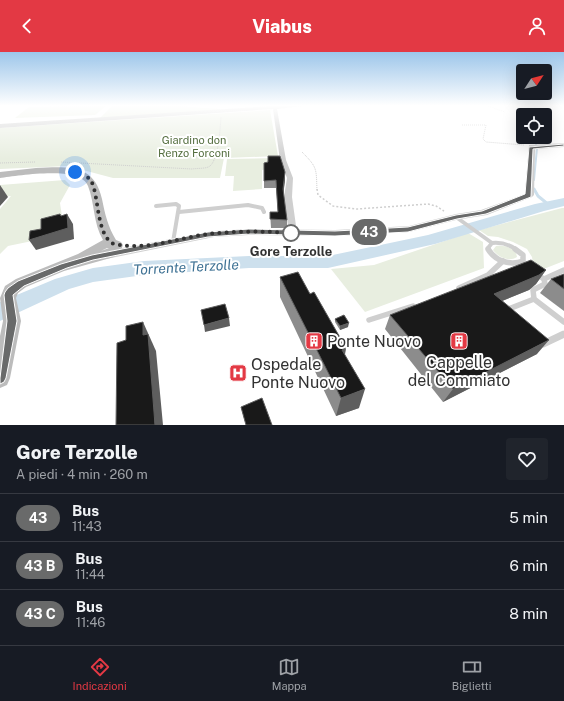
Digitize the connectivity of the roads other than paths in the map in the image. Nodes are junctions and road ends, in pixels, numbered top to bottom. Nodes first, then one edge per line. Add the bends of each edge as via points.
1 (41, 123) edge
2 (274, 123) edge
3 (0, 126) edge
4 (564, 145) edge
5 (0, 175) edge
6 (156, 206) dead end
7 (179, 212) junction
8 (264, 212) dead end
9 (457, 219) junction
10 (293, 233) junction
11 (173, 242) junction
12 (492, 243) junction
13 (104, 249) junction
14 (503, 261) junction
15 (520, 262) junction
16 (526, 267) edge
17 (564, 270) edge
18 (532, 271) edge
19 (544, 279) junction
20 (453, 291) edge
21 (6, 297) edge
22 (534, 299) junction
23 (418, 304) edge
24 (508, 316) edge
25 (370, 320) dead end
26 (564, 322) edge
27 (564, 334) edge
28 (535, 340) edge
29 (0, 378) edge

1 - 3 street
2 - 10 street via 290,178 288,197
4 - 9 street via 535,147 529,195
5 - 13 main road via 53,171 83,175 93,184 101,224 100,238
6 - 7 lane via 176,204 179,206
7 - 8 lane via 248,205 262,208
7 - 11 lane
9 - 10 street via 408,229 335,234
9 - 12 lane
10 - 11 street via 214,234
11 - 13 street
12 - 14 lane via 489,251
12 - 15 lane via 517,248 524,255 523,261
13 - 21 main road via 21,283
14 - 15 lane
14 - 20 lane via 488,275
15 - 16 lane
17 - 19 lane
18 - 19 lane
19 - 22 lane via 543,286 534,290
21 - 29 main road via 12,321
22 - 24 lane via 502,311
22 - 26 lane
23 - 25 lane
27 - 28 lane via 540,345

